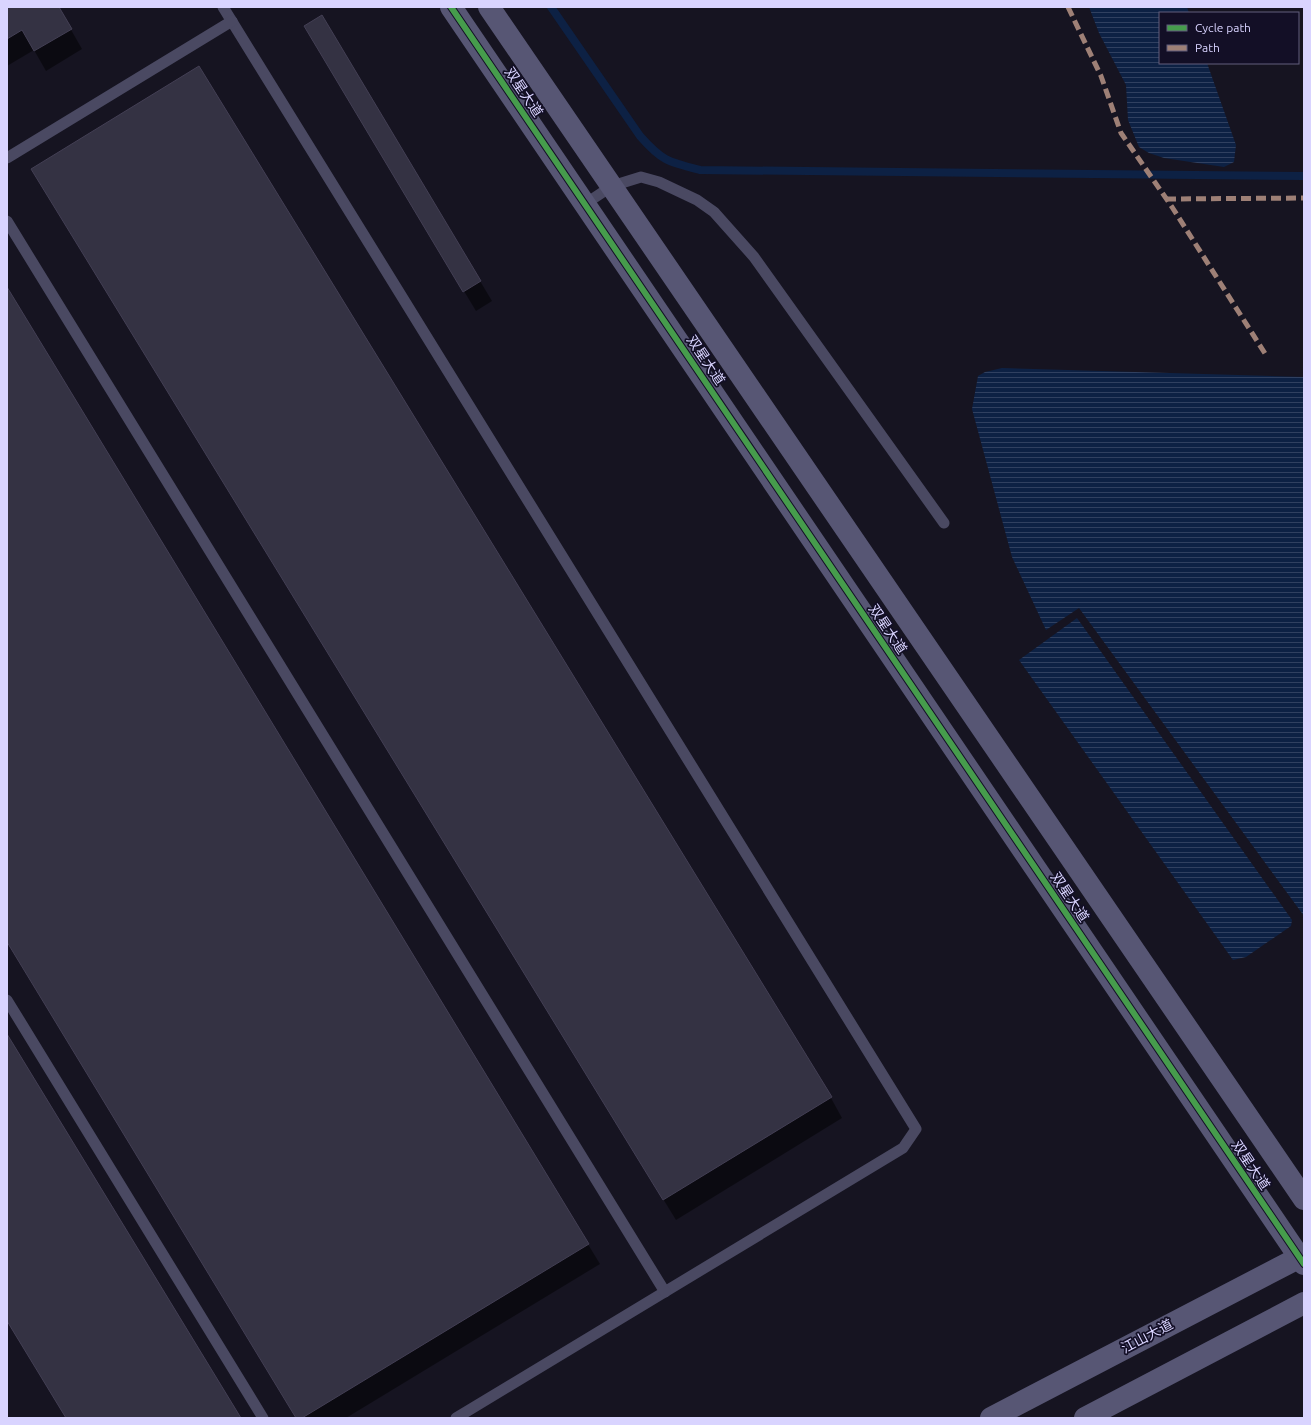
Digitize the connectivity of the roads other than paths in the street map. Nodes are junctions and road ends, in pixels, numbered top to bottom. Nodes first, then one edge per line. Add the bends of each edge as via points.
1 (223, 7) edge
2 (451, 7) edge
3 (489, 7) edge
4 (232, 21) junction
5 (7, 158) edge
6 (612, 186) junction
7 (585, 204) junction
8 (7, 221) edge
9 (944, 523) dead end
10 (7, 1000) edge
11 (1304, 1199) edge
12 (1303, 1259) edge
13 (665, 1292) junction
14 (1304, 1302) edge
15 (263, 1418) edge
16 (456, 1418) edge
17 (991, 1418) edge
18 (1085, 1418) edge

1 - 4 lane
2 - 7 street, 双星大道
3 - 6 street, 双星大道
4 - 5 lane
4 - 13 lane via 916,1129 903,1148
6 - 7 lane
6 - 9 lane via 641,177 659,182 697,200 714,212 754,257
6 - 11 street, 双星大道
7 - 12 street, 双星大道
8 - 13 lane
10 - 15 lane
12 - 17 street, 江山大道
13 - 16 lane
14 - 18 street

